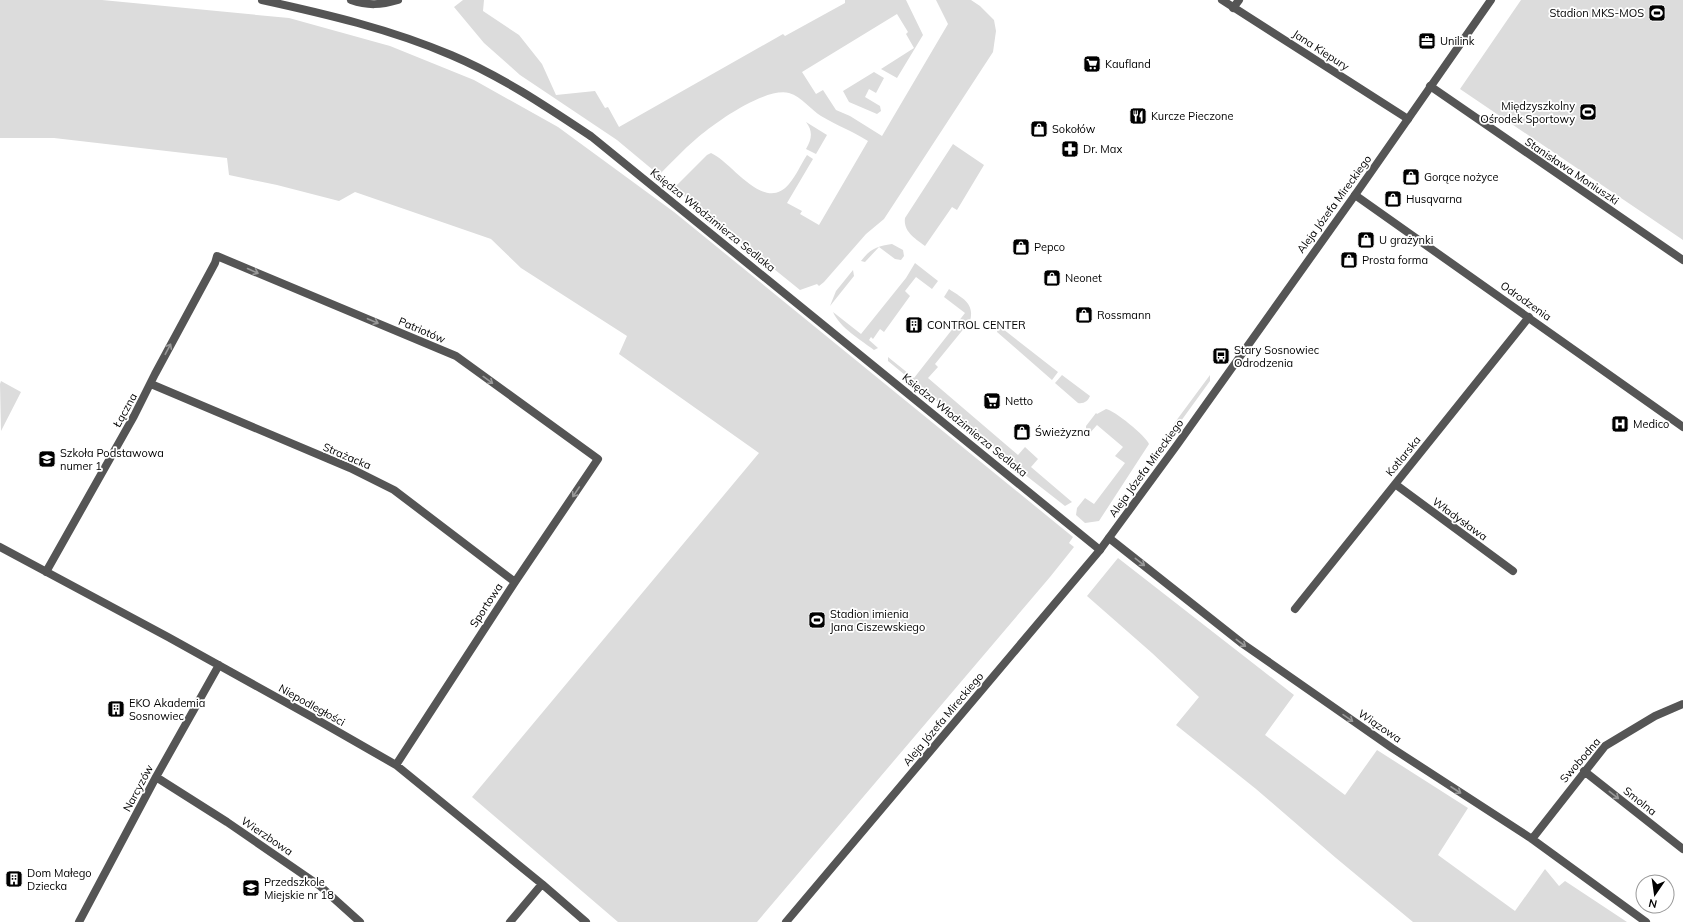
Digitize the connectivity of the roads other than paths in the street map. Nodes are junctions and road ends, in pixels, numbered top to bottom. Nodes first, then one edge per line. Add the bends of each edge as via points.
1 (262, 0) edge
2 (351, 0) edge
3 (398, 0) edge
4 (1222, 0) edge
5 (1239, 0) edge
6 (1491, 0) edge
7 (1234, 8) junction
8 (1430, 86) junction
9 (1408, 119) junction
10 (1355, 195) junction
11 (217, 256) joint
12 (1683, 260) edge
13 (1529, 317) junction
14 (151, 384) junction
15 (1683, 427) edge
16 (598, 460) joint
17 (1395, 484) junction
18 (1109, 538) junction
19 (0, 547) edge
20 (1100, 550) junction
21 (1513, 571) dead end
22 (46, 572) junction
23 (515, 582) junction
24 (1294, 609) dead end
25 (218, 665) junction
26 (1683, 704) edge
27 (396, 765) junction
28 (1584, 771) junction
29 (156, 777) junction
30 (1532, 839) junction
31 (1683, 849) edge
32 (542, 884) junction
33 (79, 922) edge
34 (360, 922) edge
35 (510, 922) edge
36 (586, 922) edge
37 (786, 922) edge
38 (1646, 922) edge

1 - 20 street, Księdza Włodzimierza Sedlaka via 341,18 451,55 523,92 586,133
2 - 3 street via 376,5
4 - 7 street, Jana Kiepury
5 - 7 street
6 - 8 street, Aleja Józefa Mireckiego
7 - 9 street, Jana Kiepury
8 - 9 street, Aleja Józefa Mireckiego
8 - 12 street, Stanisława Moniuszki
9 - 10 street, Aleja Józefa Mireckiego
10 - 13 street, Odrodzenia
10 - 18 street, Aleja Józefa Mireckiego
14 -> 11 street, Łączna
11 -> 16 street, Patriotów via 456,356
13 - 15 street, Odrodzenia
13 - 17 street, Kotlarska
14 - 22 street, Łączna
14 - 23 street, Strażacka via 350,468 394,490
16 -> 23 street, Sportowa
17 - 21 street, Władysława
17 - 24 street, Kotlarska
18 - 20 street, Aleja Józefa Mireckiego
18 -> 30 street, Wiązowa via 1243,644 1392,748
19 - 22 street, Niepodległości
20 - 37 street, Aleja Józefa Mireckiego
22 - 25 street, Niepodległości
23 - 27 street, Sportowa
25 - 27 street, Niepodległości
25 - 29 street, Narcyzów
26 - 28 street, Swobodna via 1655,716 1605,746
27 - 32 street, Niepodległości
28 - 30 street, Swobodna
28 -> 31 street, Smolna
29 - 33 street, Narcyzów
29 - 34 street, Wierzbowa via 320,886
30 - 38 street, Wiązowa
32 - 35 street
32 - 36 street, Niepodległości

